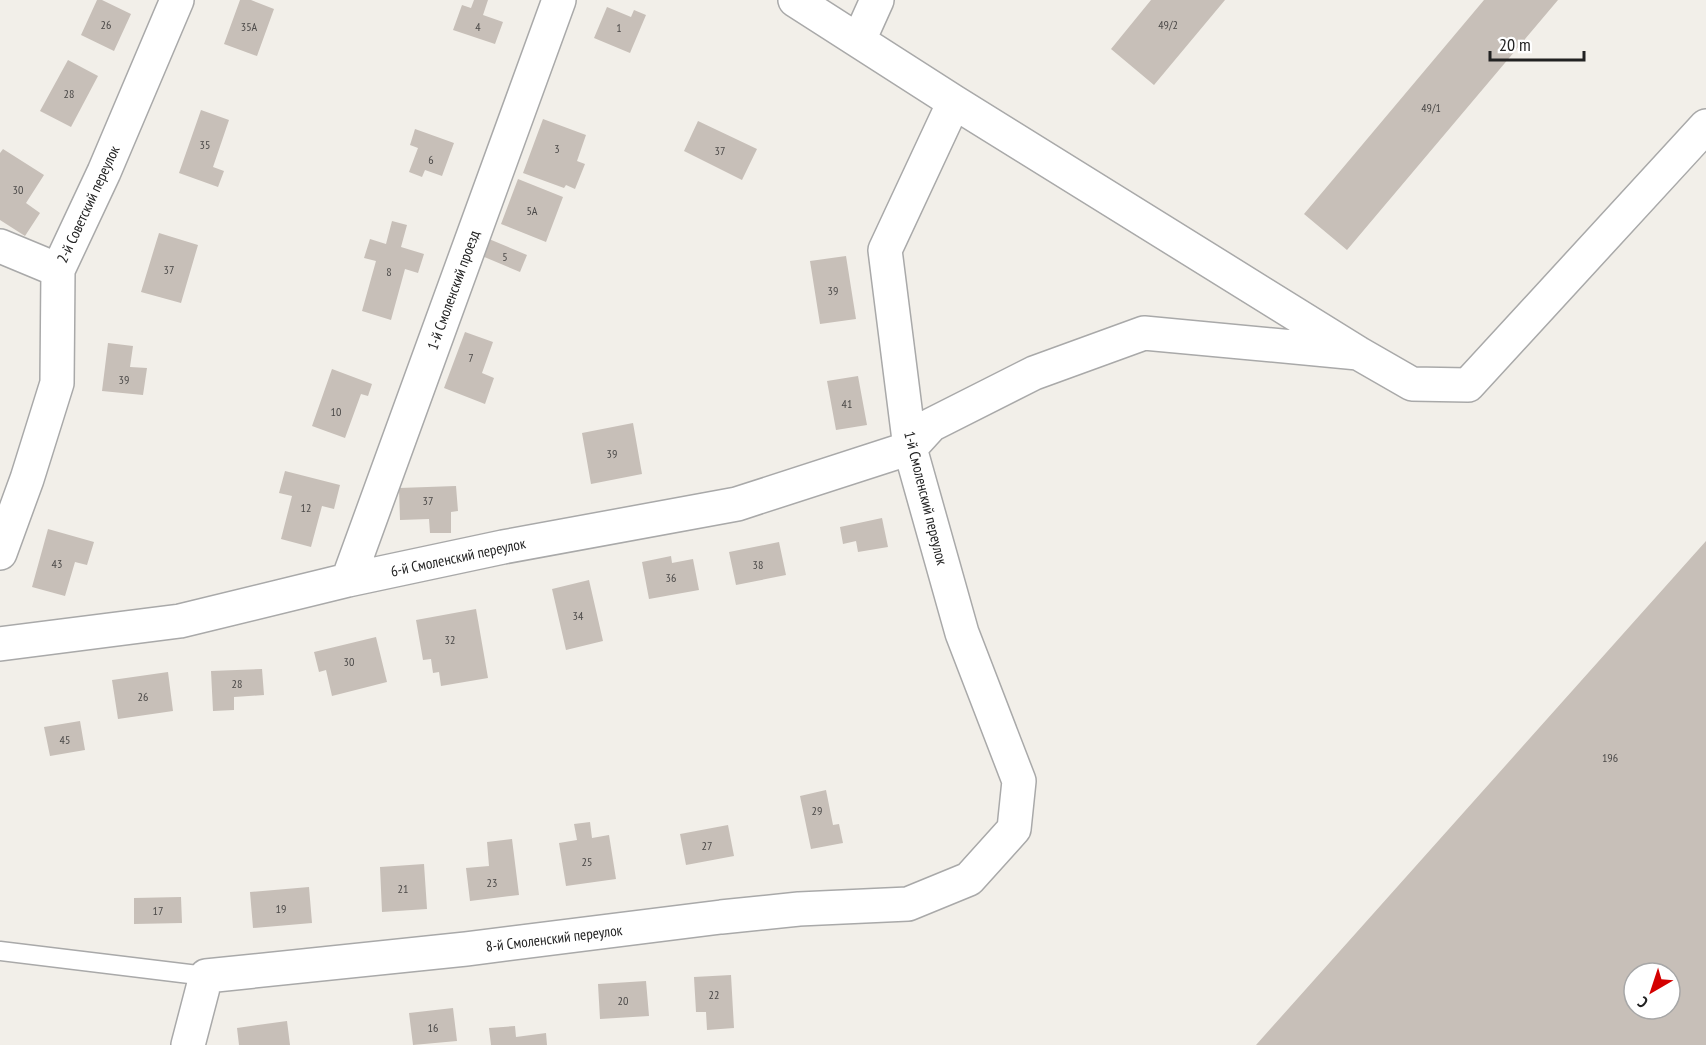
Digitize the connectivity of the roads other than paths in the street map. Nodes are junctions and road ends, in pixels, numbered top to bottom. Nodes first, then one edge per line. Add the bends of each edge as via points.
1 (177, 0) edge
2 (559, 0) edge
3 (795, 0) edge
4 (877, 0) edge
5 (860, 40) junction
6 (954, 102) junction
7 (1706, 126) edge
8 (0, 246) edge
9 (58, 270) junction
10 (1358, 353) junction
11 (910, 448) junction
12 (0, 553) edge
13 (348, 580) junction
14 (0, 644) edge
15 (969, 879) joint
16 (0, 951) edge
17 (206, 976) junction
18 (188, 1045) edge

1 - 9 street, 2-й Советский переулок
2 - 13 street, 1-й Смоленский проезд
3 - 5 street
4 - 5 street
5 - 6 street
6 - 10 street
6 - 11 street, 1-й Смоленский переулок via 885,250
7 - 10 street via 1468,386 1412,384
8 - 9 street
9 - 12 street, 2-й Советский переулок via 57,383
10 - 11 street via 1144,333 1034,373 931,424
11 - 13 street, 6-й Смоленский переулок via 737,504
11 - 15 street, 1-й Смоленский переулок via 962,633 1020,781 1014,829
13 - 14 street, 6-й Смоленский переулок via 180,621
15 - 17 street, 8-й Смоленский переулок via 908,903 721,917
16 - 17 lane
17 - 18 street

